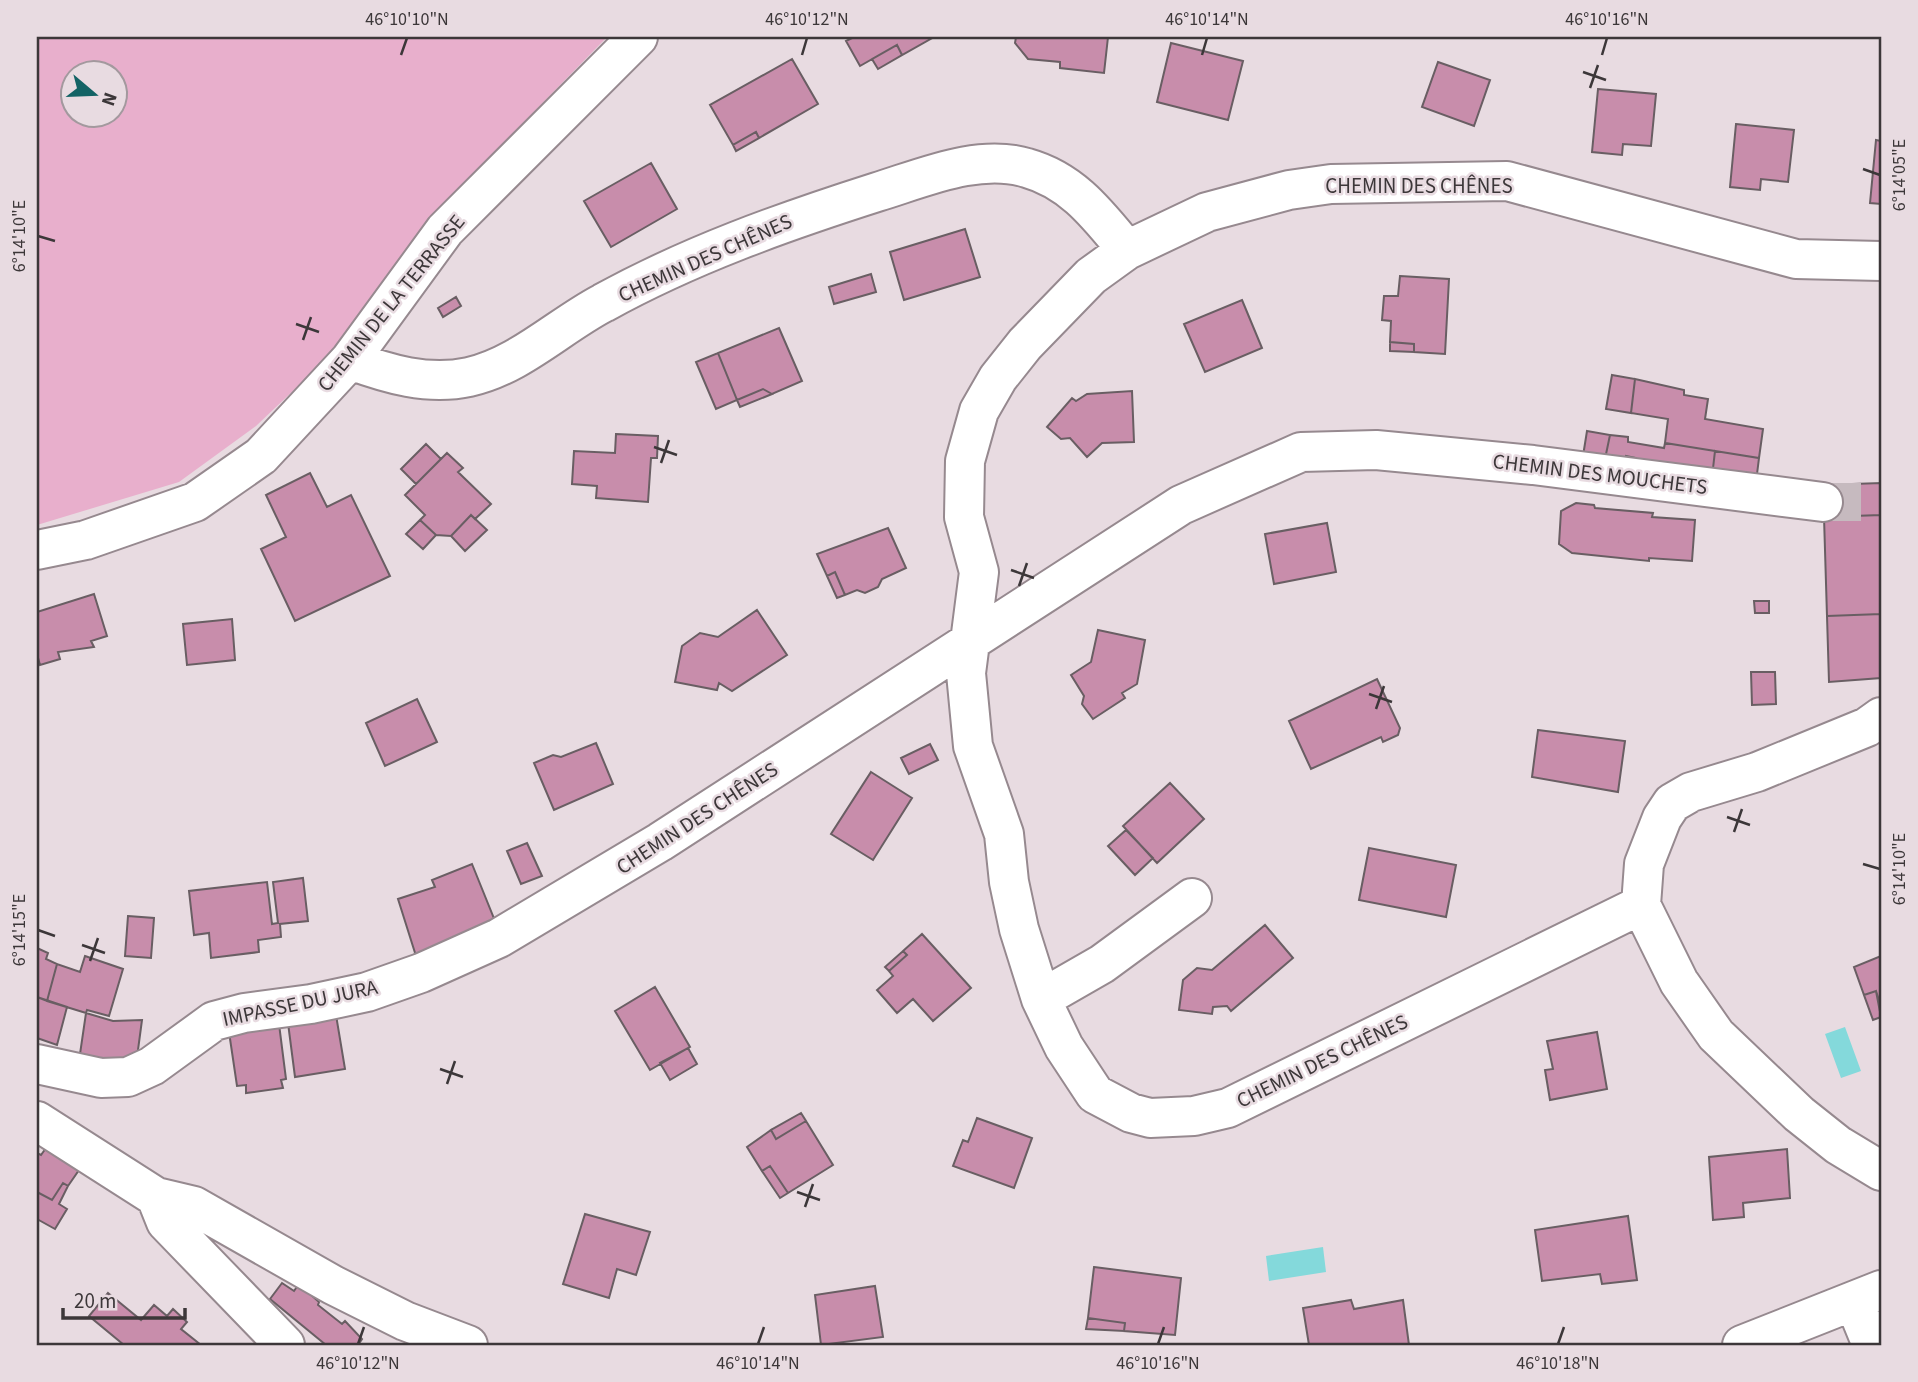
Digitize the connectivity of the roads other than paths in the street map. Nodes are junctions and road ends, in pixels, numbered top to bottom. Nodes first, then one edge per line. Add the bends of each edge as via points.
1 (638, 37) edge
2 (1127, 250) junction
3 (1881, 261) edge
4 (350, 360) junction
5 (1376, 450) joint
6 (1823, 502) tunnel mouth
7 (37, 550) edge
8 (970, 641) junction
9 (1881, 717) edge
10 (1192, 898) dead end
11 (564, 901) joint
12 (1641, 905) junction
13 (1041, 999) junction
14 (37, 1065) edge
15 (37, 1121) edge
16 (1881, 1171) edge
17 (156, 1197) junction
18 (1868, 1295) edge
19 (285, 1345) edge
20 (468, 1345) edge
21 (1742, 1345) edge
22 (1872, 1345) edge

1 - 4 street, CHEMIN DE LA TERRASSE via 445,230
2 - 3 street, CHEMIN DES CHÊNES via 1207,212 1289,190 1373,182 1507,181 1796,259
2 - 4 street, CHEMIN DES CHÊNES via 1077,193 1050,176 1011,164 973,166 813,212 722,245 601,303 498,367 469,377 412,378
2 - 8 street, CHEMIN DES CHÊNES via 1091,276 1037,331 998,378 979,411 962,489 978,572
4 - 7 street, CHEMIN DE LA TERRASSE via 261,456 195,502 86,540
5 - 6 street, CHEMIN DES MOUCHETS
5 - 8 street, CHEMIN DES CHÊNES via 1301,452 1181,505
8 - 11 street, CHEMIN DES CHÊNES
8 - 13 street, CHEMIN DES CHÊNES via 966,673 973,746 1004,834 1019,929
9 - 12 street via 1867,727 1672,803 1644,864
10 - 13 street via 1102,964
11 - 14 street, IMPASSE DU JURA via 499,938 394,983 339,999 214,1021 152,1066 128,1077 102,1078
12 - 13 street, CHEMIN DES CHÊNES via 1228,1108 1194,1116 1150,1118 1095,1094 1064,1047
12 - 16 street via 1679,982 1716,1035 1799,1114
15 - 17 street
17 - 19 street via 166,1222
17 - 20 street via 194,1206 333,1285 405,1321
18 - 21 street
18 - 22 street

